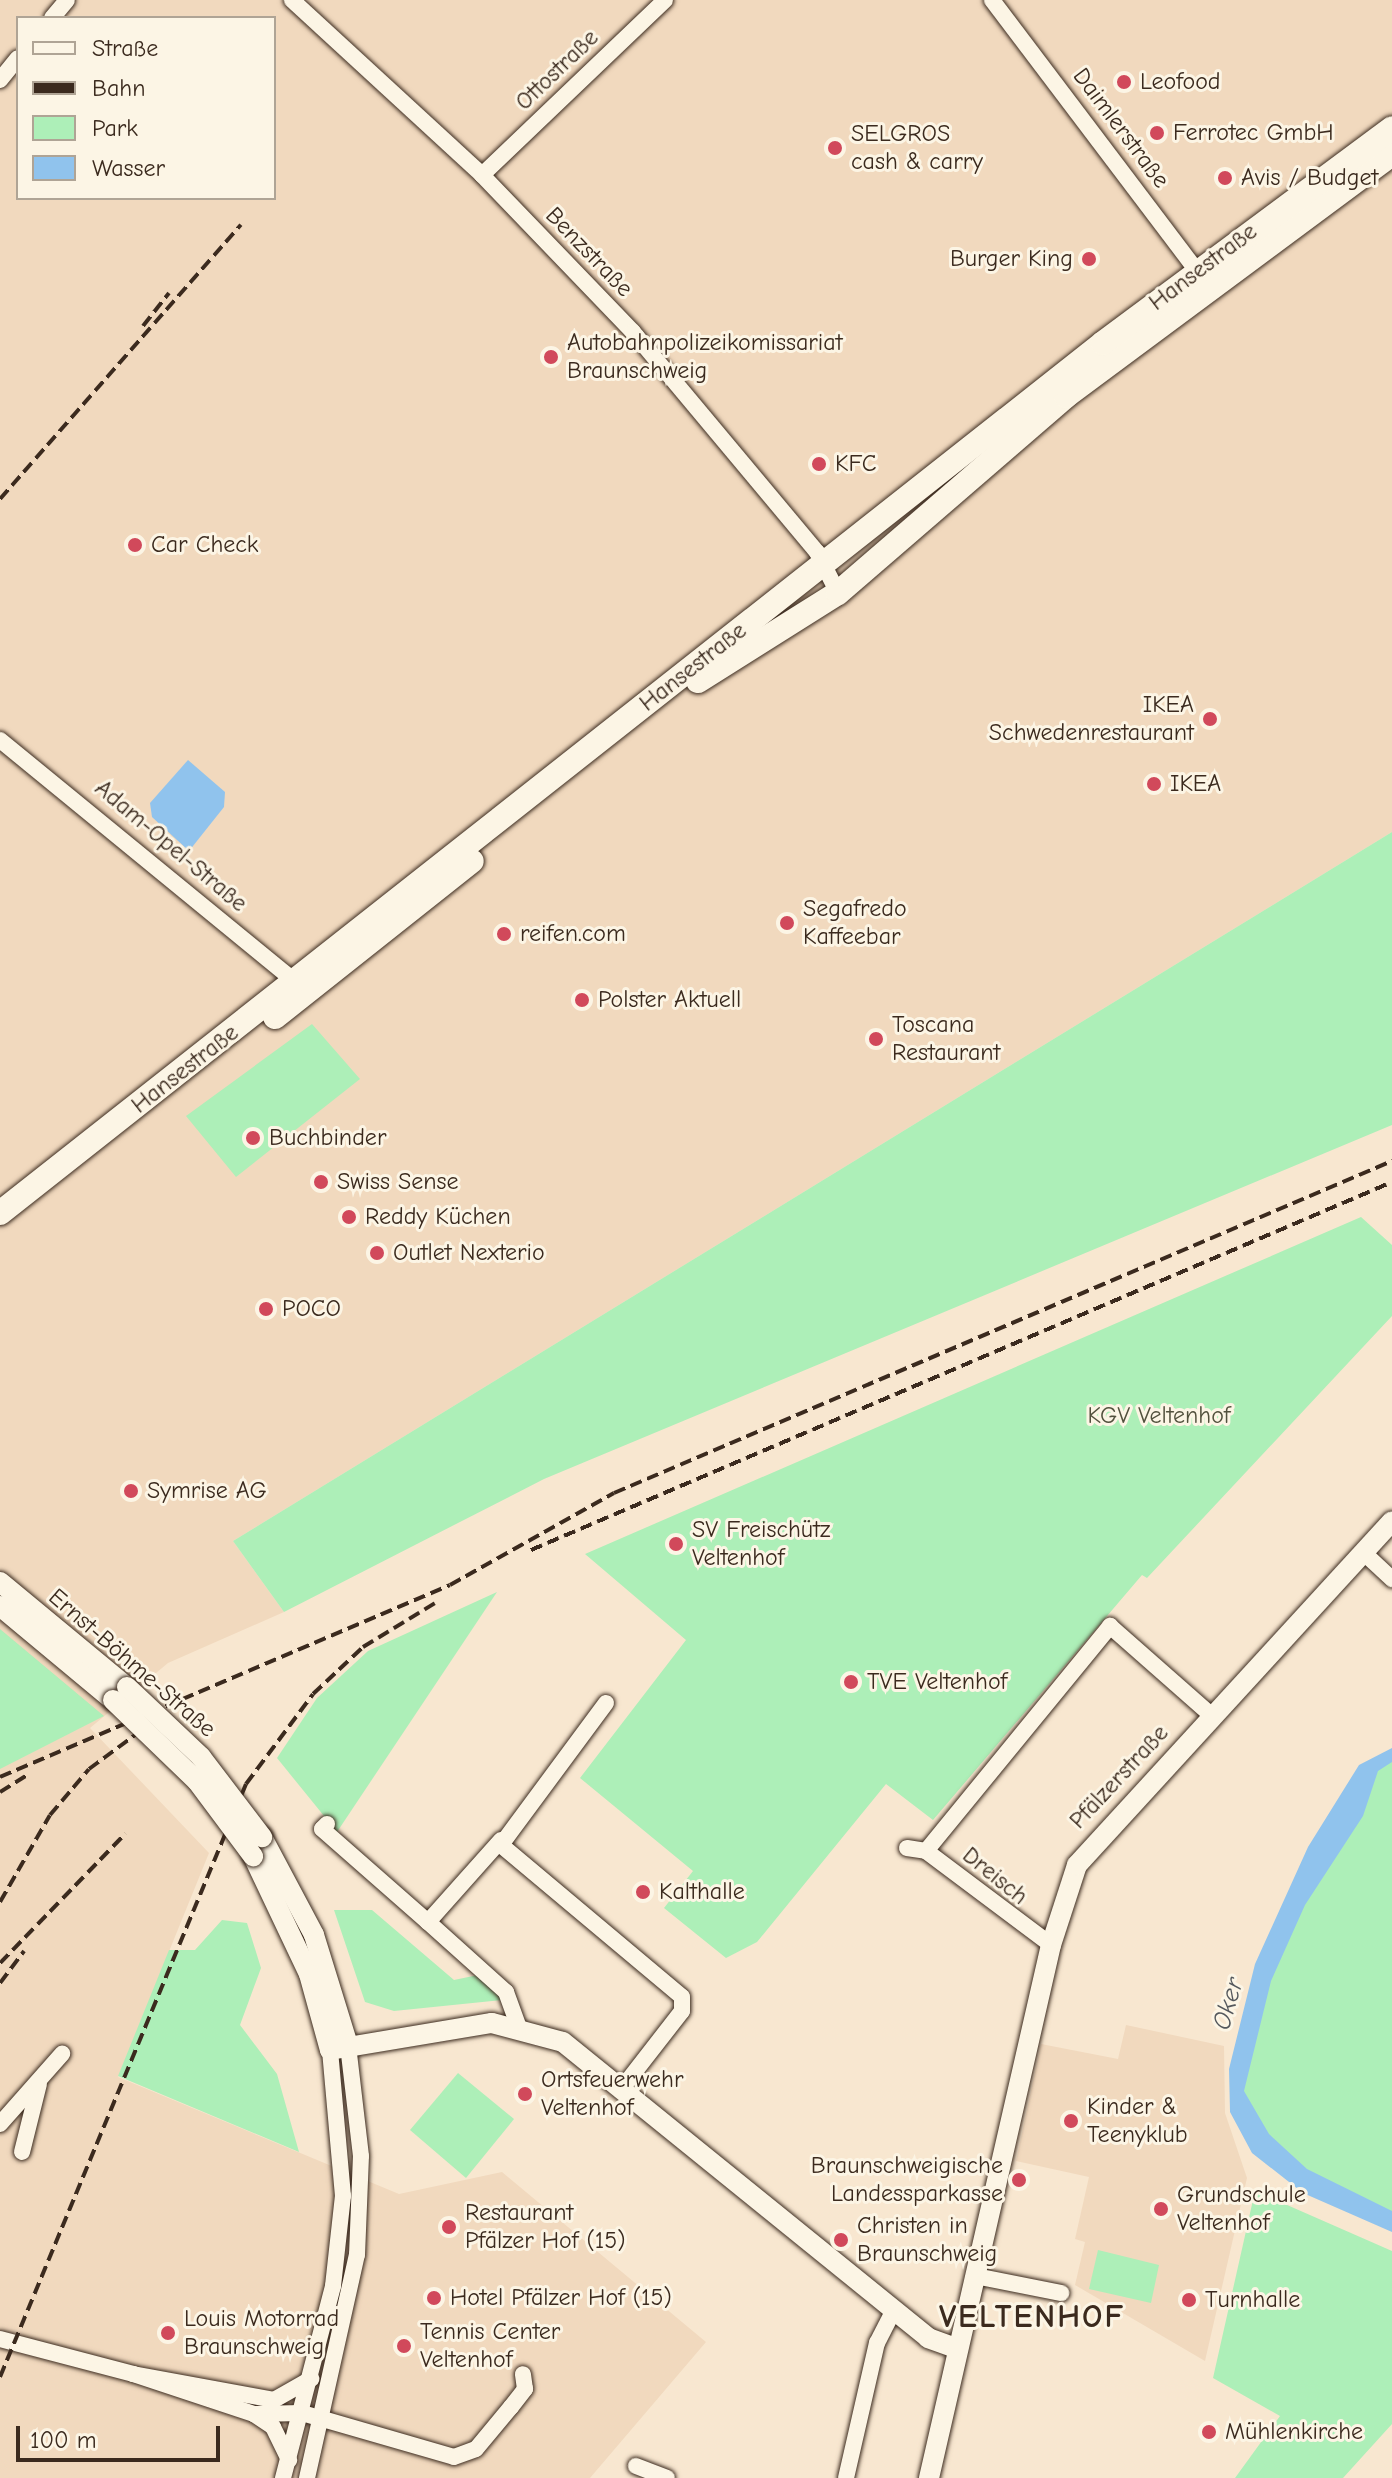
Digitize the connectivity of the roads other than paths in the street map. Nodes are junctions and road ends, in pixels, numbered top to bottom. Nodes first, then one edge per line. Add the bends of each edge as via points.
1 (67, 0) edge
2 (292, 0) edge
3 (665, 0) edge
4 (992, 0) edge
5 (54, 16) edge
6 (16, 60) edge
7 (0, 80) edge
8 (1392, 128) edge
9 (1392, 154) edge
10 (482, 175) junction
11 (1202, 279) junction
12 (825, 563) junction
13 (838, 593) junction
14 (0, 740) edge
15 (302, 986) junction
16 (0, 1213) edge
17 (0, 1229) edge
18 (1392, 1521) edge
19 (1363, 1552) junction
20 (1392, 1579) edge
21 (0, 1582) edge
22 (0, 1606) edge
23 (120, 1694) junction
24 (606, 1703) dead end
25 (1211, 1715) junction
26 (327, 1824) dead end
27 (501, 1840) junction
28 (907, 1848) dead end
29 (926, 1851) junction
30 (428, 1922) junction
31 (1051, 1945) junction
32 (519, 2028) junction
33 (339, 2048) junction
34 (62, 2054) dead end
35 (40, 2080) junction
36 (622, 2088) junction
37 (0, 2125) edge
38 (975, 2276) junction
39 (1061, 2293) dead end
40 (894, 2310) junction
41 (0, 2339) edge
42 (958, 2349) junction
43 (133, 2374) junction
44 (523, 2374) dead end
45 (311, 2379) junction
46 (286, 2394) junction
47 (302, 2413) junction
48 (254, 2414) junction
49 (323, 2421) junction
50 (289, 2460) junction
51 (636, 2466) dead end
52 (283, 2478) edge
53 (298, 2478) edge
54 (307, 2478) edge
55 (667, 2478) edge
56 (846, 2478) edge
57 (929, 2478) edge

1 - 5 street
2 - 10 street, Benzstraße
3 - 10 street, Ottostraße
4 - 11 street, Daimlerstraße
6 - 7 street
8 - 11 main road, Hansestraße
9 - 11 main road, Hansestraße
10 - 12 street, Benzstraße via 677,381
11 - 12 main road, Hansestraße
11 - 13 main road, Hansestraße
12 - 13 street, Benzstraße
12 - 15 main road, Hansestraße
13 - 15 main road, Hansestraße via 687,689
14 - 15 street, Adam-Opel-Straße
15 - 16 main road, Hansestraße
15 - 17 main road, Hansestraße
18 - 19 street, Pfälzerstraße
19 - 20 street
19 - 25 street, Pfälzerstraße
21 - 23 street, Ernst-Böhme-Straße
22 - 23 street, Ernst-Böhme-Straße
23 - 33 street, Ernst-Böhme-Straße, bridge via 201,1757 314,1935
24 - 27 street
25 - 29 street via 1110,1626
25 - 31 street, Pfälzerstraße via 1087,1849
26 - 30 street via 322,1829
27 - 30 street
27 - 36 street via 504,1850 682,1997 682,2011
28 - 29 street, Dreisch
29 - 31 street, Dreisch
30 - 32 street via 506,1992
31 - 38 street, Pfälzerstraße
32 - 33 street via 467,2025
32 - 36 street via 563,2042
33 - 45 street, Ernst-Böhme-Straße via 343,2196 333,2286
33 - 49 street, Ernst-Böhme-Straße via 362,2199
34 - 35 street
35 - 37 street
35 - 37 street via 22,2152
36 - 40 street
38 - 39 street
38 - 42 street, Pfälzerstraße
40 - 42 street via 928,2338
40 - 56 street via 877,2343
41 - 43 street
42 - 57 street, Pfälzerstraße
43 - 46 street via 269,2399
43 - 48 street
44 - 49 street via 525,2389 476,2449 461,2457
45 - 46 street
45 - 47 street, Ernst-Böhme-Straße
46 - 47 street
47 - 48 street
47 - 49 street
47 - 50 street, Ernst-Böhme-Straße
47 - 53 street, Ernst-Böhme-Straße
48 - 50 street via 273,2427
49 - 54 street, Ernst-Böhme-Straße
50 - 52 street, Ernst-Böhme-Straße
51 - 55 street

